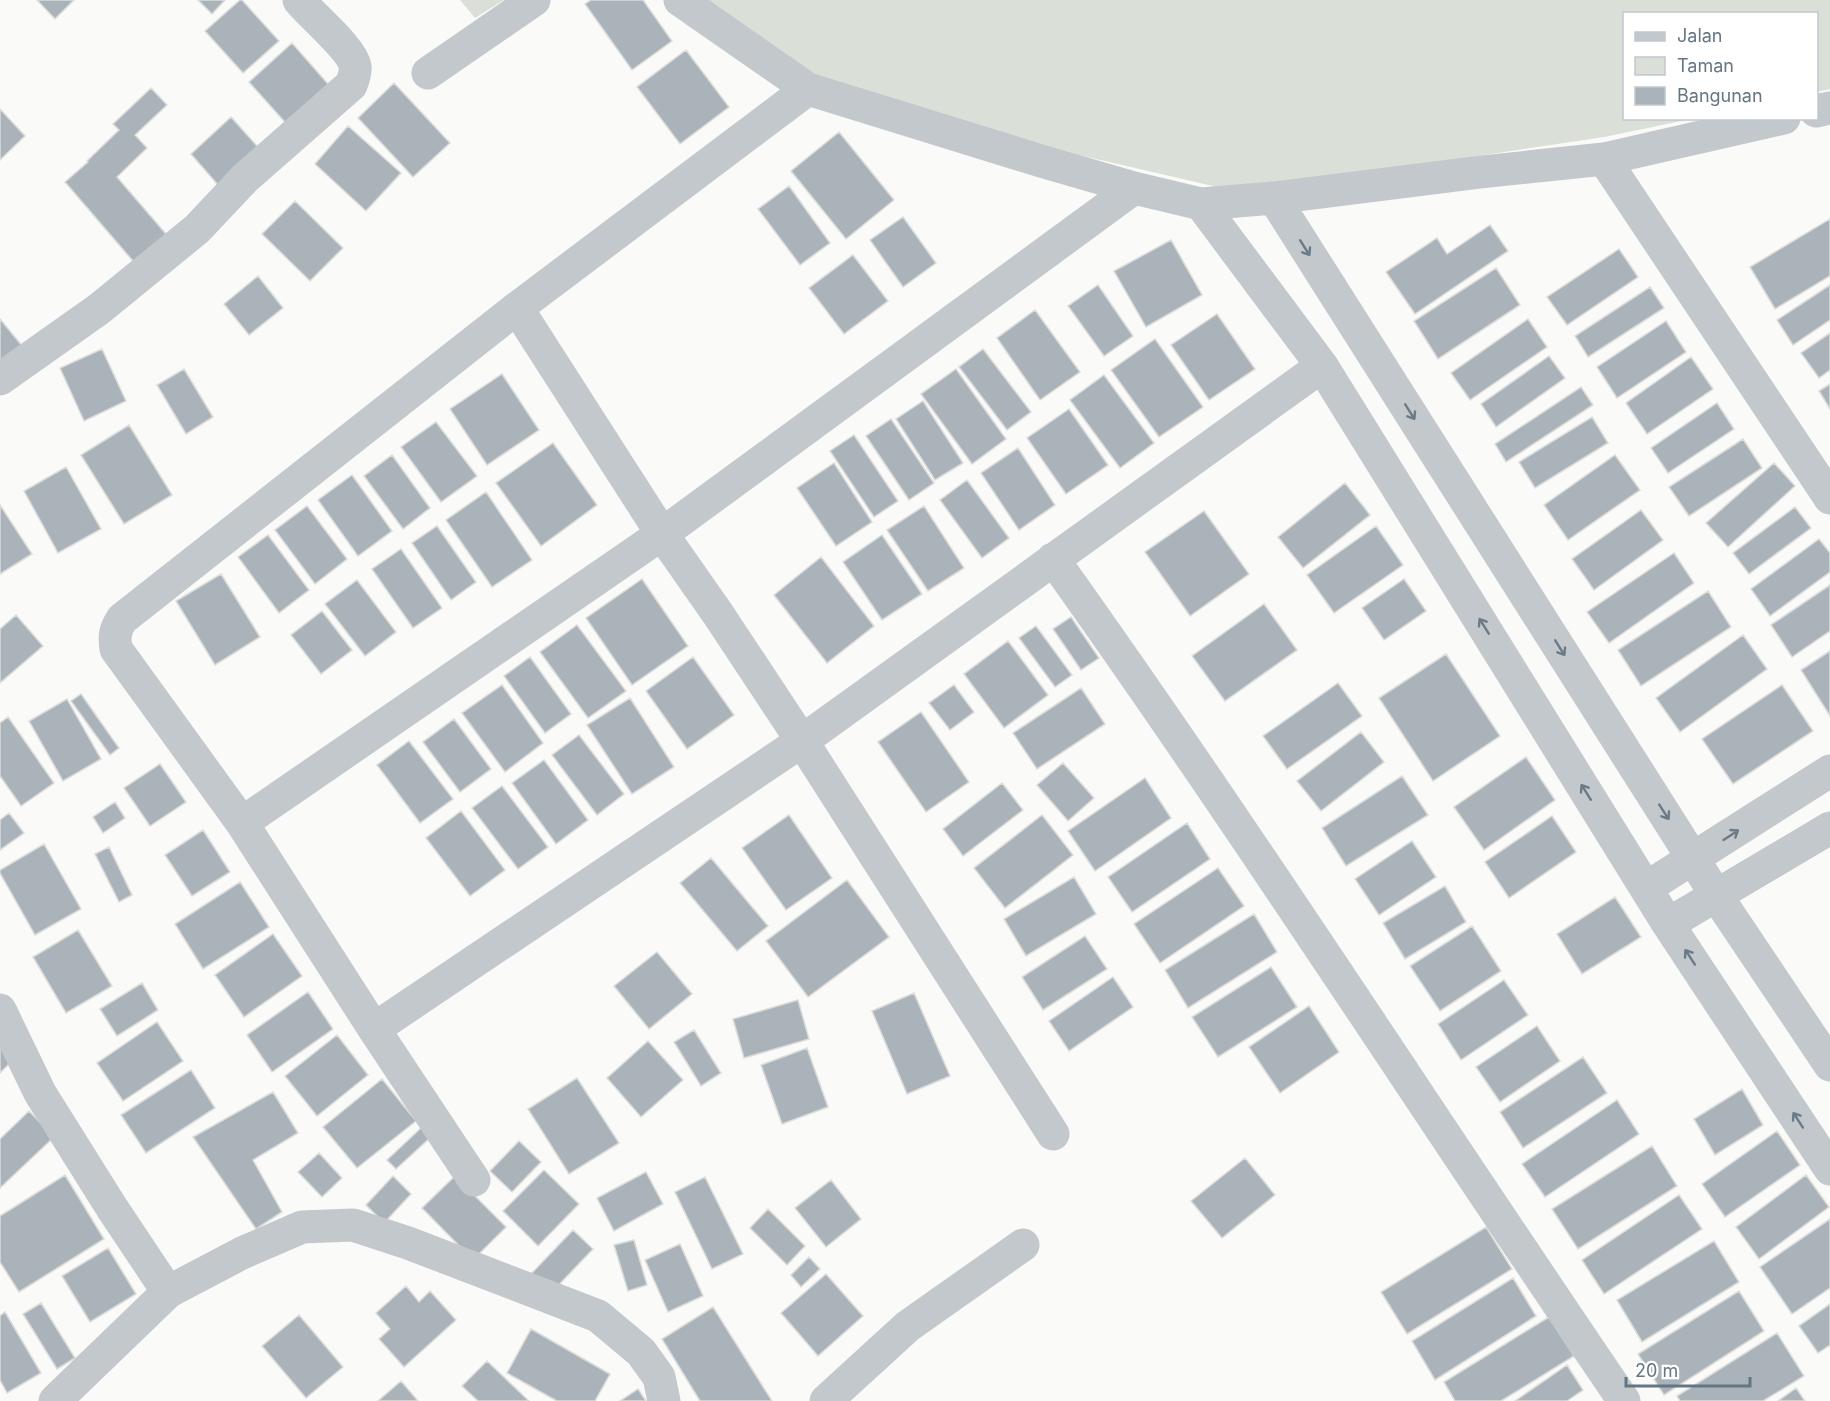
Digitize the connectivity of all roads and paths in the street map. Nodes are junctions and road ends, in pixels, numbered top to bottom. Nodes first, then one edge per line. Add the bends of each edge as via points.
1 (299, 0) edge
2 (534, 0) edge
3 (680, 0) edge
4 (428, 73) dead end
5 (808, 89) junction
6 (1775, 120) edge
7 (1604, 159) junction
8 (1134, 188) junction
9 (1274, 198) junction
10 (1201, 204) junction
11 (517, 308) junction
12 (1322, 366) junction
13 (0, 379) edge
14 (1830, 498) edge
15 (662, 534) junction
16 (1053, 559) junction
17 (802, 741) junction
18 (1830, 771) edge
19 (242, 823) junction
20 (1830, 828) edge
21 (1695, 858) junction
22 (1646, 888) junction
23 (1716, 895) junction
24 (1668, 924) junction
25 (0, 1010) edge
26 (374, 1029) junction
27 (1830, 1065) edge
28 (1053, 1134) dead end
29 (1830, 1169) edge
30 (474, 1180) dead end
31 (1023, 1245) dead end
32 (168, 1292) junction
33 (55, 1401) edge
34 (664, 1401) edge
35 (826, 1401) edge
36 (1624, 1401) edge

1 - 13 street via 349,51 355,67 351,85 245,178 197,229 99,309
2 - 4 street
3 - 5 street
5 - 8 street
5 - 11 street
6 - 7 street
7 - 9 street
7 - 14 street
8 - 10 street
8 - 15 street
9 - 10 street
9 -> 21 street
10 - 12 street
11 - 15 street
11 - 19 street via 122,619 117,627 116,649
12 - 16 street
22 -> 12 street
15 - 17 street
15 - 19 street
16 - 17 street
16 - 36 street via 1149,693
17 - 26 street
17 - 28 street
21 -> 18 street
19 - 26 street
20 - 23 street
21 - 22 street
21 - 23 street
22 - 24 street
23 - 24 street
23 - 27 street
29 -> 24 street
25 - 32 street via 40,1093
26 - 30 street
31 - 35 street via 908,1326
32 - 33 street
32 - 34 street via 302,1227 353,1226 408,1242 598,1316 641,1352 659,1377

